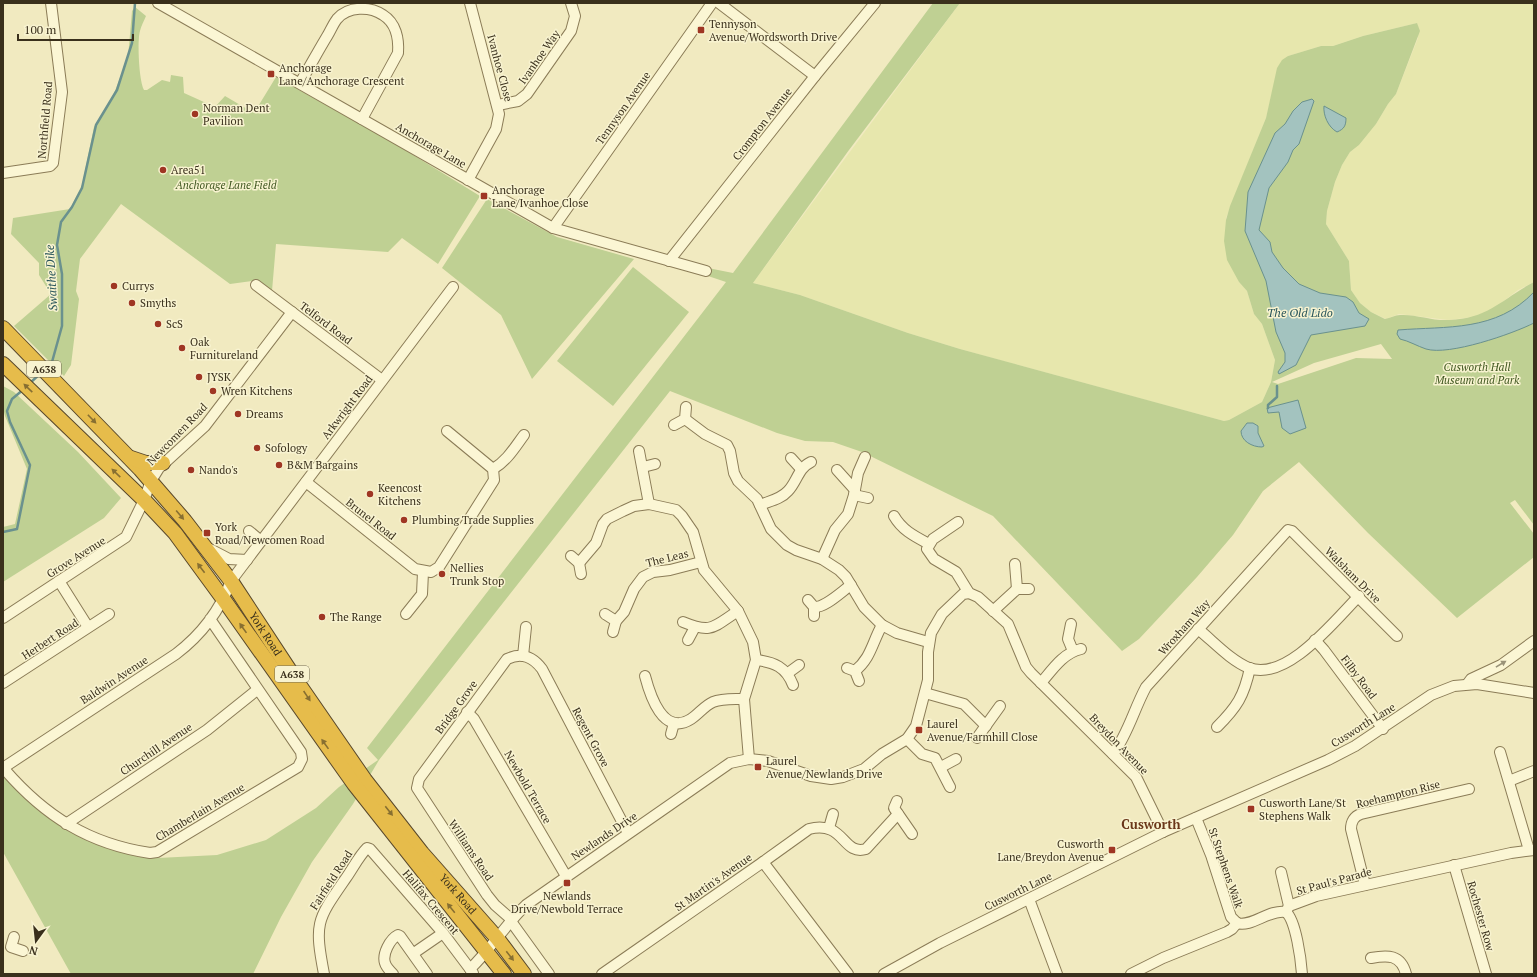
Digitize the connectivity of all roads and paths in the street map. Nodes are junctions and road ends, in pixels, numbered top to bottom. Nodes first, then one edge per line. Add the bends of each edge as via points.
1 (50, 3) edge
2 (158, 3) edge
3 (470, 3) edge
4 (571, 3) edge
5 (712, 3) edge
6 (719, 3) edge
7 (875, 3) edge
8 (815, 76) junction
9 (300, 83) junction
10 (498, 105) junction
11 (362, 119) junction
12 (3, 173) edge
13 (468, 180) junction
14 (552, 228) junction
15 (669, 260) junction
16 (706, 272) dead end
17 (256, 285) dead end
18 (453, 287) dead end
19 (292, 312) junction
20 (3, 328) edge
21 (5, 366) edge
22 (382, 380) junction
23 (686, 407) dead end
24 (685, 419) junction
25 (674, 424) dead end
26 (447, 431) dead end
27 (524, 435) dead end
28 (639, 451) dead end
29 (129, 457) junction
30 (865, 457) dead end
31 (791, 458) dead end
32 (811, 462) dead end
33 (163, 463) junction
34 (655, 464) dead end
35 (643, 467) junction
36 (493, 469) junction
37 (801, 469) junction
38 (837, 470) dead end
39 (151, 481) junction
40 (306, 482) junction
41 (854, 493) junction
42 (868, 498) dead end
43 (144, 500) junction
44 (649, 504) junction
45 (760, 505) junction
46 (894, 516) dead end
47 (958, 522) dead end
48 (249, 531) dead end
49 (1292, 531) joint
50 (261, 541) junction
51 (929, 544) junction
52 (205, 546) junction
53 (571, 556) dead end
54 (822, 559) junction
55 (247, 560) junction
56 (701, 562) junction
57 (579, 563) junction
58 (1015, 564) dead end
59 (423, 572) junction
60 (581, 574) dead end
61 (59, 581) junction
62 (231, 582) junction
63 (851, 585) junction
64 (1017, 589) junction
65 (1029, 589) dead end
66 (969, 593) junction
67 (1359, 596) junction
68 (224, 600) junction
69 (812, 608) dead end
70 (738, 611) junction
71 (993, 611) junction
72 (109, 614) dead end
73 (406, 614) dead end
74 (606, 614) dead end
75 (3, 618) edge
76 (210, 619) junction
77 (616, 621) junction
78 (683, 622) dead end
79 (1071, 624) dead end
80 (882, 625) junction
81 (88, 627) junction
82 (526, 627) dead end
83 (695, 627) junction
84 (1198, 629) junction
85 (613, 632) dead end
86 (1397, 636) dead end
87 (688, 640) dead end
88 (1315, 640) junction
89 (1534, 641) edge
90 (928, 642) junction
91 (525, 656) junction
92 (756, 660) junction
93 (799, 665) dead end
94 (1250, 668) junction
95 (788, 673) junction
96 (645, 676) dead end
97 (859, 681) dead end
98 (3, 683) edge
99 (1041, 683) junction
100 (1468, 683) junction
101 (793, 685) dead end
102 (257, 690) junction
103 (925, 693) junction
104 (1534, 694) edge
105 (744, 699) junction
106 (1000, 706) dead end
107 (467, 712) junction
108 (674, 723) junction
109 (986, 726) junction
110 (1216, 728) dead end
111 (1383, 729) junction
112 (671, 734) dead end
113 (977, 738) dead end
114 (907, 739) junction
115 (1500, 752) dead end
116 (1113, 754) junction
117 (749, 759) junction
118 (956, 760) dead end
119 (941, 767) junction
120 (5, 768) joint
121 (351, 771) junction
122 (1534, 771) edge
123 (1509, 781) junction
124 (362, 785) junction
125 (950, 787) dead end
126 (417, 788) joint
127 (1469, 789) dead end
128 (897, 801) dead end
129 (833, 814) dead end
130 (898, 814) junction
131 (1196, 818) junction
132 (66, 824) junction
133 (829, 828) junction
134 (1164, 832) junction
135 (628, 833) junction
136 (912, 834) dead end
137 (368, 848) joint
138 (1532, 850) edge
139 (763, 862) junction
140 (1454, 865) junction
141 (1280, 872) dead end
142 (566, 876) junction
143 (1365, 885) junction
144 (1029, 899) junction
145 (1288, 909) junction
146 (511, 920) junction
147 (1237, 923) junction
148 (442, 933) junction
149 (496, 938) junction
150 (9, 946) edge
151 (23, 951) dead end
152 (414, 953) junction
153 (487, 953) junction
154 (1369, 959) dead end
155 (471, 972) edge
156 (324, 974) edge
157 (393, 974) edge
158 (427, 974) edge
159 (504, 974) edge
160 (524, 974) edge
161 (549, 974) edge
162 (602, 974) edge
163 (848, 974) edge
164 (884, 974) edge
165 (1057, 974) edge
166 (1132, 974) edge
167 (1302, 974) edge
168 (1406, 974) edge
169 (1486, 974) edge

1 - 12 street, Northfield Road via 62,92 54,163 50,166
2 - 9 street, Anchorage Lane
3 - 10 street, Ivanhoe Close
4 - 10 street, Ivanhoe Way via 575,16 571,31 527,94 518,101
5 - 14 street, Tennyson Avenue
6 - 8 street
7 - 8 street, Crompton Avenue
8 - 15 street, Crompton Avenue
9 - 11 street, Anchorage Lane
9 - 11 street via 338,19 352,10 360,9 373,10 385,16 395,29 398,53
10 - 13 street, Ivanhoe Close via 499,122
11 - 13 street, Anchorage Lane
13 - 14 street, Anchorage Lane
14 - 15 street, Anchorage Lane
15 - 16 street, Anchorage Lane
17 - 19 street, Telford Road
18 - 22 street, Arkwright Road
19 - 22 street, Telford Road
19 - 33 street, Newcomen Road via 205,426
20 -> 29 highway, York Road / A638
43 -> 21 highway, York Road / A638
22 - 40 street, Arkwright Road
23 - 24 street
24 - 25 street
24 - 45 street via 727,446 738,481
26 - 36 street
27 - 36 street via 500,465
28 - 35 street
29 - 33 highway via 146,463
29 - 39 highway, York Road / A638
30 - 41 street via 858,473
31 - 37 street
32 - 37 street
33 - 39 street, Newcomen Road
34 - 35 street
35 - 44 street
36 - 59 street via 494,480 490,488 439,567 431,572
37 - 45 street via 788,492 782,497
38 - 41 street
39 - 43 street, Newcomen Road
39 -> 52 highway, York Road / A638
40 - 50 street, Arkwright Road
40 - 59 street, Brunel Road via 415,569
41 - 42 street
41 - 54 street via 848,514 835,530
43 - 61 street, Grove Avenue via 126,537
68 -> 43 highway, York Road / A638 via 174,533
44 - 56 street via 676,510 682,516 693,532
44 - 57 street via 634,506 607,520 596,543
45 - 54 street via 771,529 787,545
46 - 51 street via 906,531
47 - 51 street via 938,534
48 - 50 street
49 - 67 street, Walsham Drive
49 - 84 street, Wroxham Way via 1288,530
50 - 55 street, Arkwright Road
51 - 66 street via 927,551 930,556 956,572
52 - 55 street via 229,559
52 - 62 highway, York Road / A638
53 - 57 street
54 - 63 street via 839,570
55 - 62 street, Arkwright Road
56 - 70 street via 709,577
56 - 77 street, The Leas via 648,574 634,589 624,612
57 - 60 street
58 - 64 street
59 - 73 street via 422,594
61 - 75 street, Grove Avenue
61 - 81 street
62 - 68 street, Arkwright Road
62 -> 121 highway, York Road / A638
63 - 69 street via 825,605
63 - 80 street via 864,608
64 - 65 street
64 - 71 street
66 - 71 street, Breydon Avenue via 978,597
66 - 90 street via 963,594 942,614
67 - 86 street, Walsham Drive
67 - 88 street
68 - 76 street, Baldwin Avenue
121 -> 68 highway, York Road / A638
70 - 83 street via 710,628
70 - 92 street via 753,642
71 - 99 street, Breydon Avenue via 1008,624 1026,667
72 - 81 street, Herbert Road
74 - 77 street
76 - 102 street
76 - 120 street, Baldwin Avenue via 190,644
77 - 85 street, The Leas
78 - 83 street
79 - 99 street via 1068,639 1077,650 1060,661
80 - 90 street via 897,633
80 - 97 street via 866,660 851,670
81 - 98 street, Herbert Road
82 - 91 street
83 - 87 street
84 - 94 street via 1235,661
84 - 116 street, Wroxham Way via 1146,687
88 - 94 street via 1295,658 1281,666 1269,670
88 - 111 street, Filby Road
100 -> 89 street, Cusworth Lane via 1471,679 1501,665
90 - 103 street via 928,680
91 - 107 street, Bridge Grove via 507,659
91 - 135 street, Regent Grove via 533,659 542,669
92 - 95 street via 771,662
92 - 105 street
93 - 95 street
94 - 110 street via 1240,700
95 - 101 street
96 - 108 street via 655,706 663,716
99 - 116 street, Breydon Avenue
100 - 104 street
100 - 111 street, Cusworth Lane via 1431,696
102 - 132 street, Churchill Avenue via 207,730
102 - 132 street, Chamberlain Avenue via 301,752 302,759 298,767 157,852 143,852 102,841
103 - 109 street via 964,704
103 - 114 street via 916,726
105 - 108 street via 716,701 691,719
105 - 117 street
106 - 109 street
107 - 126 street, Bridge Grove via 419,779
107 - 142 street, Newbold Terrace via 474,719
108 - 112 street
109 - 113 street
111 - 131 street, Cusworth Lane via 1328,760
114 - 117 street, Newlands Drive via 882,754 864,769 843,777 811,776 768,761
114 - 119 street via 922,754 935,758
115 - 123 street
116 - 134 street, Breydon Avenue via 1142,785
117 - 135 street, Newlands Drive via 730,763
118 - 119 street
119 - 125 street
120 - 132 street, Chamberlain Avenue via 38,805
121 - 124 highway, York Road / A638
122 - 123 street
123 - 138 street
124 -> 149 highway, York Road / A638
153 -> 124 highway, York Road / A638
126 - 146 street, Williams Road via 487,895
127 - 143 street, Roehampton Rise via 1361,814 1354,818 1350,829
128 - 130 street via 894,808
129 - 133 street
130 - 133 street via 869,847 861,851
130 - 136 street
131 - 134 street, Cusworth Lane
131 - 147 street, St Stephens Walk via 1231,917
133 - 139 street via 809,829
134 - 144 street, Cusworth Lane
135 - 142 street, Newlands Drive
137 - 148 street, Halifax Crescent
137 - 156 street, Fairfield Road via 322,912 318,941
138 - 140 street, St Paul's Parade
139 - 162 street, St Martin's Avenue
139 - 163 street, St Martin's Avenue
140 - 143 street, St Paul's Parade
140 - 169 street, Rochester Row
141 - 145 street
142 - 146 street, Newlands Drive via 528,902
143 - 145 street, St Paul's Parade via 1316,896
144 - 164 street, Cusworth Lane
144 - 165 street
145 - 147 street, St Paul's Parade via 1244,924
145 - 167 street
146 - 149 street, Newlands Drive
146 - 161 street, Williams Road
147 - 166 street, St Paul's Parade via 1227,932 1163,958
148 - 152 street
148 - 155 street, Halifax Crescent
149 - 153 street, Newlands Drive
149 -> 160 highway, York Road / A638
150 - 151 street
152 - 157 street via 400,936 392,938 385,964
152 - 158 street
153 - 155 street, Newlands Drive
153 - 159 highway, York Road / A638
154 - 168 street via 1386,955 1394,957

